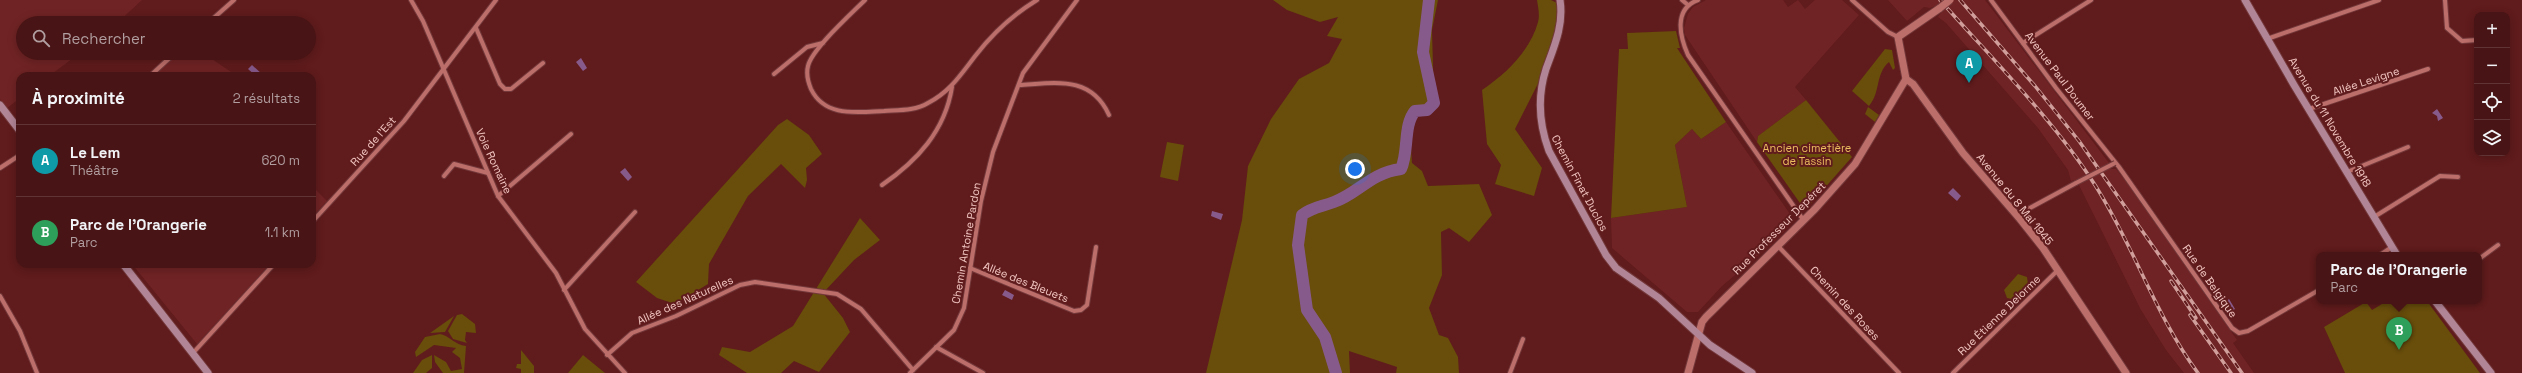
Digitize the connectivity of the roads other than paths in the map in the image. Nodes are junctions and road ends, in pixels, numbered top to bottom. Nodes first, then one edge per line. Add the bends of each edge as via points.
1 (234, 0) edge
2 (411, 0) edge
3 (496, 0) edge
4 (864, 0) edge
5 (1037, 0) edge
6 (1077, 0) edge
7 (1560, 0) edge
8 (1682, 0) edge
9 (1698, 0) edge
10 (1852, 0) edge
11 (1950, 0) edge
12 (1991, 0) edge
13 (2091, 0) edge
14 (2245, 0) edge
15 (2379, 0) edge
16 (2445, 0) edge
17 (1688, 5) junction
18 (216, 16) edge
19 (476, 28) junction
20 (1898, 37) junction
21 (2267, 39) junction
22 (2474, 40) edge
23 (823, 43) junction
24 (2024, 43) junction
25 (167, 60) edge
26 (543, 63) dead end
27 (443, 68) junction
28 (2428, 69) dead end
29 (154, 72) edge
30 (774, 74) dead end
31 (1906, 79) junction
32 (1019, 85) junction
33 (952, 87) junction
34 (0, 105) edge
35 (2309, 109) junction
36 (1109, 115) dead end
37 (16, 126) edge
38 (571, 134) dead end
39 (2408, 147) dead end
40 (16, 158) edge
41 (2115, 163) junction
42 (0, 168) edge
43 (2347, 172) junction
44 (488, 173) junction
45 (444, 176) dead end
46 (2458, 177) dead end
47 (882, 185) dead end
48 (498, 196) junction
49 (635, 212) dead end
50 (2017, 215) junction
51 (2374, 217) junction
52 (316, 218) edge
53 (1804, 220) junction
54 (2498, 245) dead end
55 (1778, 246) junction
56 (1096, 247) dead end
57 (2392, 247) junction
58 (2384, 252) edge
59 (2395, 252) edge
60 (2482, 257) edge
61 (126, 268) edge
62 (270, 268) edge
63 (970, 268) junction
64 (2057, 271) junction
65 (564, 290) junction
66 (2316, 292) edge
67 (0, 296) edge
68 (2436, 304) edge
69 (1699, 333) junction
70 (1523, 339) dead end
71 (936, 347) junction
72 (193, 353) junction
73 (608, 355) junction
74 (912, 372) edge
75 (37, 373) edge
76 (208, 373) edge
77 (625, 373) edge
78 (983, 373) edge
79 (1510, 373) edge
80 (1688, 373) edge
81 (1752, 373) edge
82 (1899, 373) edge
83 (1953, 373) edge
84 (2126, 373) edge
85 (2491, 373) edge

1 - 18 street
2 - 27 street, Voie Romaine via 424,22
3 - 19 street, Rue de l'Est
4 - 23 street
5 - 33 street via 998,31
6 - 32 street, Chemin Antoine Pardon via 1023,73
7 - 69 main road, Chemin Finat Duclos via 1560,27 1541,90 1542,134 1548,151 1606,255 1616,268 1659,298
8 - 17 street
9 - 17 street
10 - 20 street via 1888,32
11 - 20 street, bridge
12 - 24 street, Avenue Paul Doumer
13 - 24 street
14 - 21 main road, Avenue du 11 Novembre 1918
15 - 21 street
16 - 22 street via 2447,28 2462,41
17 - 53 street via 1683,13 1680,31 1688,55
19 - 26 street via 500,84 505,89 511,89
19 - 27 street, Rue de l'Est
20 - 31 street
21 - 35 main road, Avenue du 11 Novembre 1918
23 - 30 street via 807,47
23 - 33 street via 811,58 807,77 812,92 833,110 850,113 918,108
24 - 41 street, Avenue Paul Doumer
25 - 29 street
27 - 44 street, Voie Romaine
27 - 52 street, Rue de l'Est via 404,121
28 - 35 street, Allée Levigne
31 - 50 street, Avenue du 8 Mai 1945 via 1913,84 1963,153
31 - 53 street, Rue Professeur Depéret via 1857,161
32 - 36 street via 1054,83 1084,86 1104,104
32 - 63 street, Chemin Antoine Pardon via 993,152 981,201
33 - 47 street via 946,115 929,142 909,166
34 - 37 main road
35 - 43 main road, Avenue du 11 Novembre 1918
38 - 48 street
39 - 43 street
40 - 42 street
41 - 50 street, bridge
41 - 66 street, Rue de Belgique via 2232,328 2239,333 2248,331
43 - 51 main road, Avenue du 11 Novembre 1918
44 - 45 street via 454,164
44 - 48 street, Voie Romaine
46 - 51 street via 2440,176
48 - 65 street, Voie Romaine via 552,268
49 - 65 street
50 - 64 street, Avenue du 8 Mai 1945
51 - 57 main road, Avenue du 11 Novembre 1918
53 - 55 street, Rue Professeur Depéret
54 - 60 street
55 - 69 street, Rue Professeur Depéret via 1706,316
55 - 82 street, Chemin des Roses
56 - 63 street, Allée des Bleuets via 1087,304 1081,310 1074,311
57 - 58 street
57 - 59 main road, Avenue du 11 Novembre 1918
61 - 72 main road
62 - 72 street
63 - 71 street, Chemin Antoine Pardon via 964,308 954,330
64 - 83 street, Rue Étienne Delorme
64 - 84 street, Avenue du 8 Mai 1945
65 - 73 street, Voie Romaine via 581,324
67 - 75 street via 20,331
68 - 85 main road
69 - 80 street, Rue Professeur Depéret
69 - 81 main road, Chemin Finat Duclos via 1710,345
70 - 79 street
71 - 74 street, Chemin Antoine Pardon
71 - 78 street
72 - 76 main road
73 - 74 street, Allée des Naturelles via 632,333 691,309 740,285 755,282 837,294 861,309
73 - 77 street, Voie Romaine

